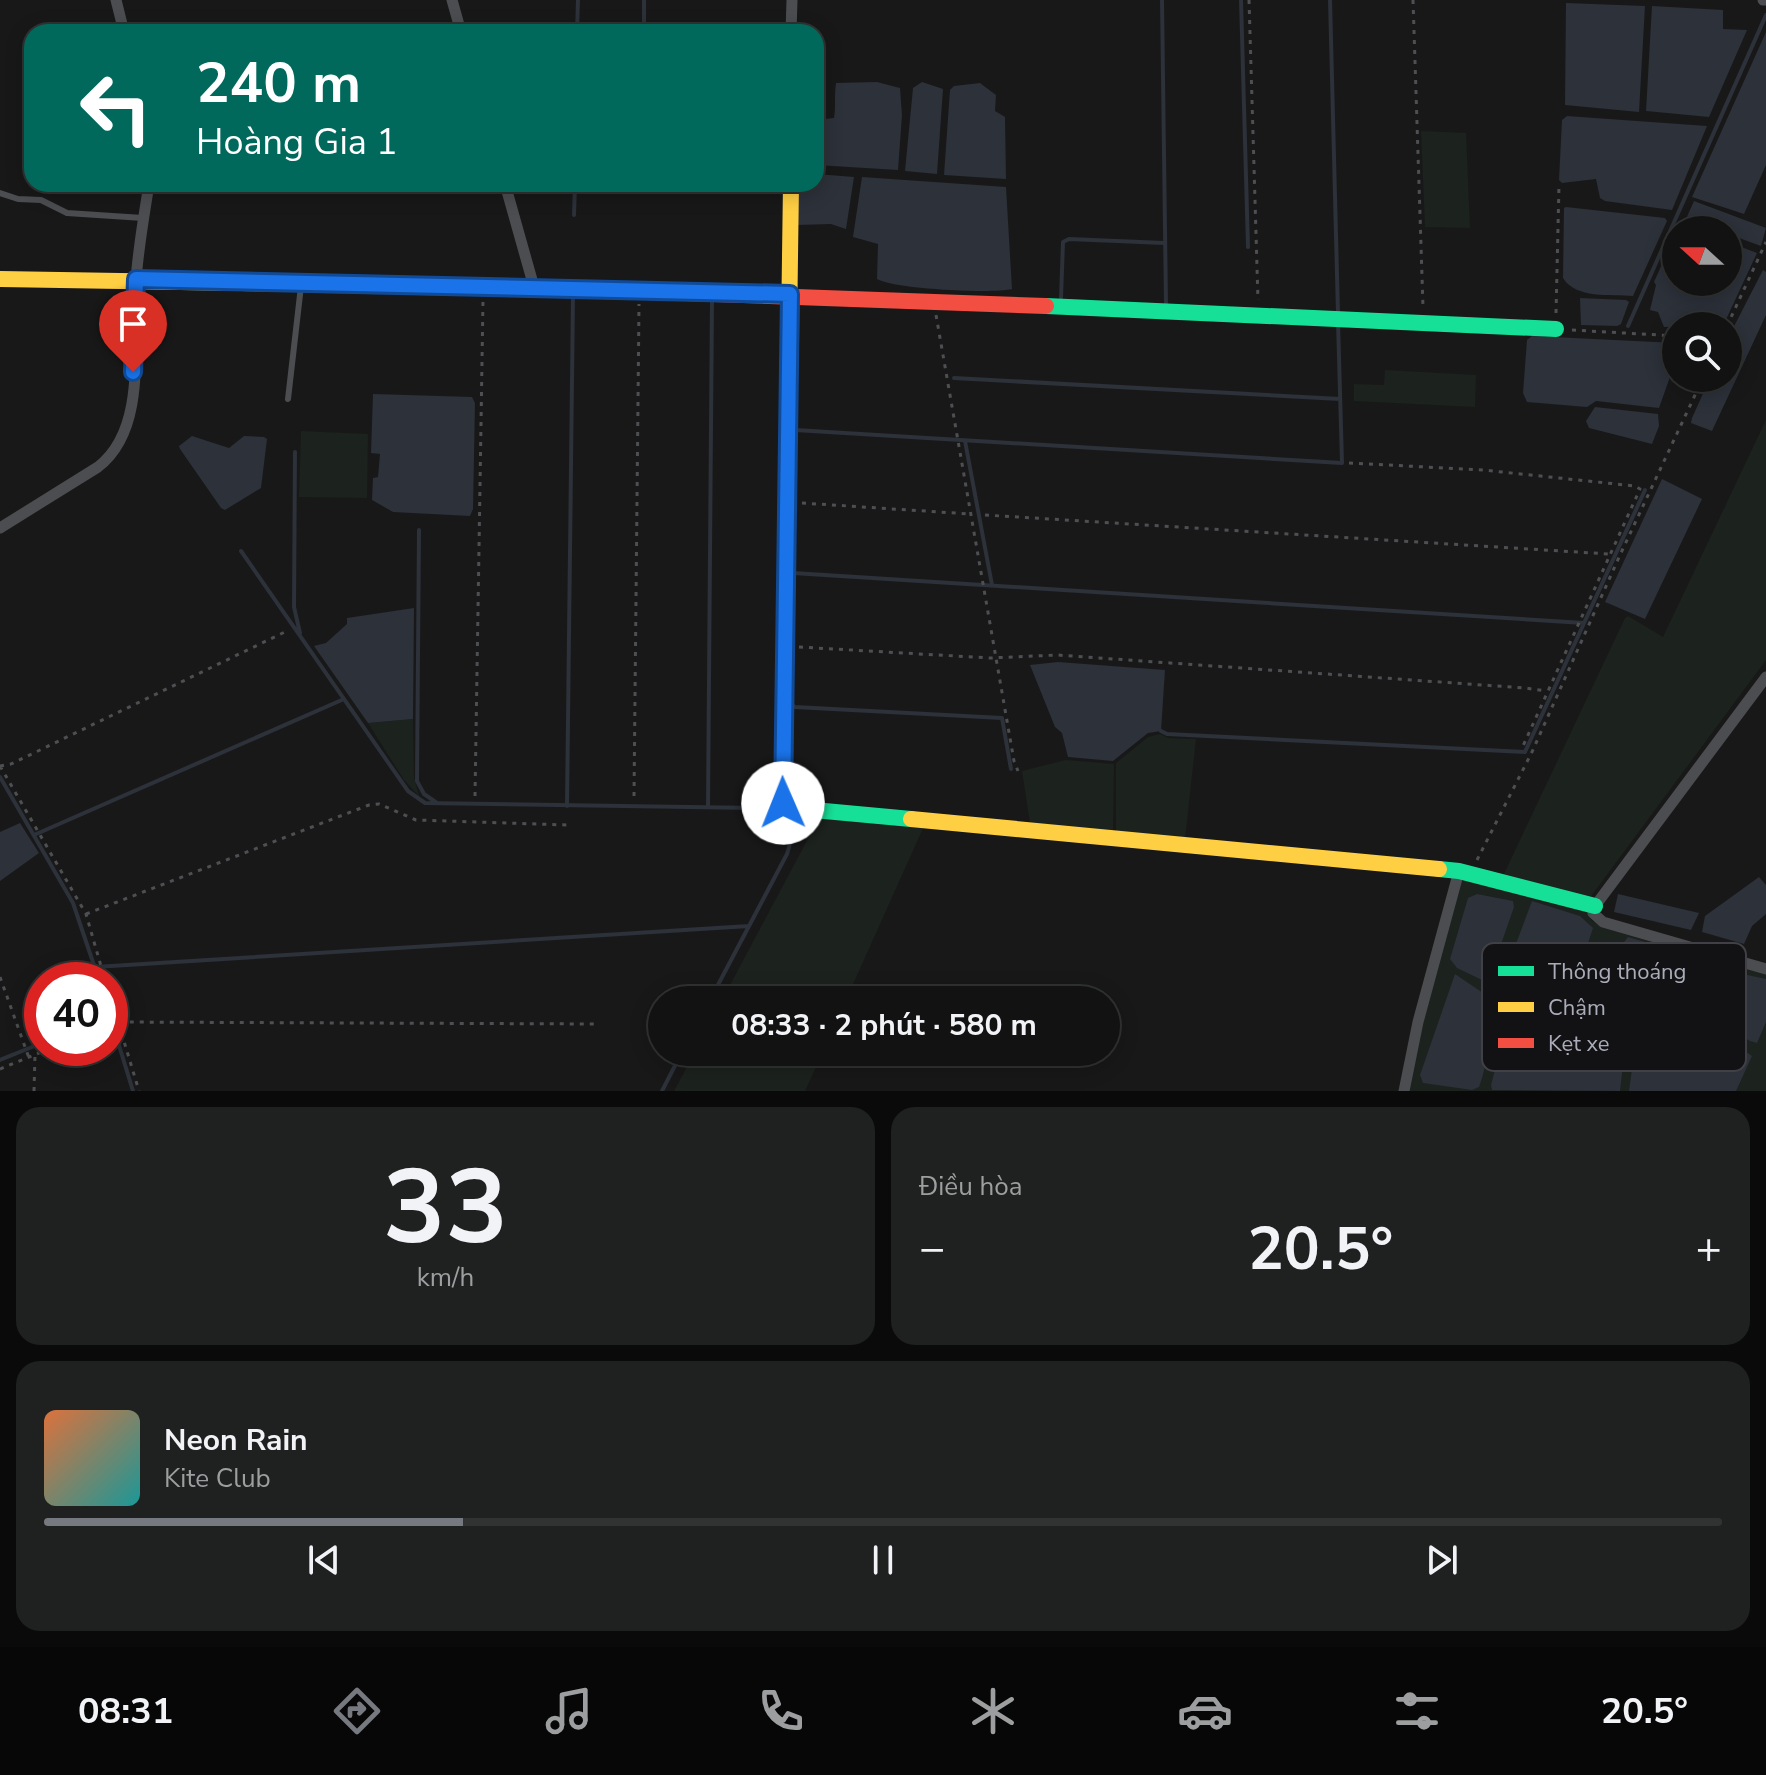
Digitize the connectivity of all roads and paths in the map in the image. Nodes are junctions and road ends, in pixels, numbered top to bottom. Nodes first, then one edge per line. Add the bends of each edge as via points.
1 (116, 0) edge
2 (452, 0) edge
3 (792, 0) edge
4 (1249, 0) edge
5 (1413, 0) edge
6 (122, 24) edge
7 (459, 24) edge
8 (791, 24) edge
9 (1559, 185) dead end
10 (148, 192) edge
11 (507, 192) edge
12 (791, 192) edge
13 (0, 193) edge
14 (144, 218) junction
15 (1766, 242) edge
16 (0, 279) edge
17 (136, 279) junction
18 (302, 282) junction
19 (483, 286) junction
20 (534, 287) junction
21 (639, 290) junction
22 (790, 294) junction
23 (933, 300) junction
24 (1734, 312) edge
25 (1258, 315) junction
26 (1424, 323) junction
27 (1556, 329) junction
28 (1662, 335) edge
29 (1696, 392) edge
30 (288, 399) dead end
31 (1349, 463) dead end
32 (787, 502) junction
33 (971, 514) junction
34 (985, 515) dead end
35 (0, 528) edge
36 (1609, 554) junction
37 (289, 630) dead end
38 (784, 646) junction
39 (996, 658) junction
40 (1766, 677) edge
41 (1546, 691) junction
42 (1523, 746) dead end
43 (0, 766) edge
44 (1018, 771) dead end
45 (475, 796) dead end
46 (634, 796) dead end
47 (567, 825) dead end
48 (1464, 872) junction
49 (1595, 906) junction
50 (86, 914) junction
51 (1676, 943) edge
52 (100, 962) edge
53 (1746, 963) edge
54 (1766, 969) edge
55 (0, 977) edge
56 (128, 1022) edge
57 (595, 1024) dead end
58 (24, 1044) edge
59 (128, 1055) edge
60 (24, 1060) edge
61 (35, 1066) edge
62 (0, 1069) edge
63 (34, 1091) edge
64 (139, 1091) edge
65 (1404, 1091) edge

1 - 6 street
2 - 7 street
3 - 8 street
4 - 25 path
5 - 26 path
9 - 27 path
10 - 14 street
11 - 20 street
12 - 22 street
13 - 14 lane via 41,200 67,213
14 - 17 street
15 - 24 path
16 - 17 street
17 - 18 street
17 - 35 street via 133,404 116,450 98,467
18 - 19 street
18 - 30 lane
19 - 20 street
19 - 45 path
20 - 21 street
21 - 22 street
21 - 46 path
22 - 23 street
22 - 32 street
23 - 25 street
23 - 33 path
25 - 26 street
26 - 27 street
27 - 28 path
29 - 48 path via 1532,752
31 - 36 path via 1635,486 1640,489
32 - 33 path
32 - 38 street
33 - 39 path
34 - 36 path
36 - 41 path
37 - 43 path
38 - 39 path
38 - 48 street via 781,797 792,808
39 - 41 path via 1057,655
39 - 44 path
40 - 49 street
41 - 42 path
43 - 50 path
47 - 50 path via 416,820 369,805
48 - 49 street
48 - 65 street via 1418,1022
49 - 51 street via 1593,913 1603,922
50 - 52 path
53 - 54 street
55 - 58 path
56 - 57 path
59 - 64 path
60 - 62 path
61 - 63 path

